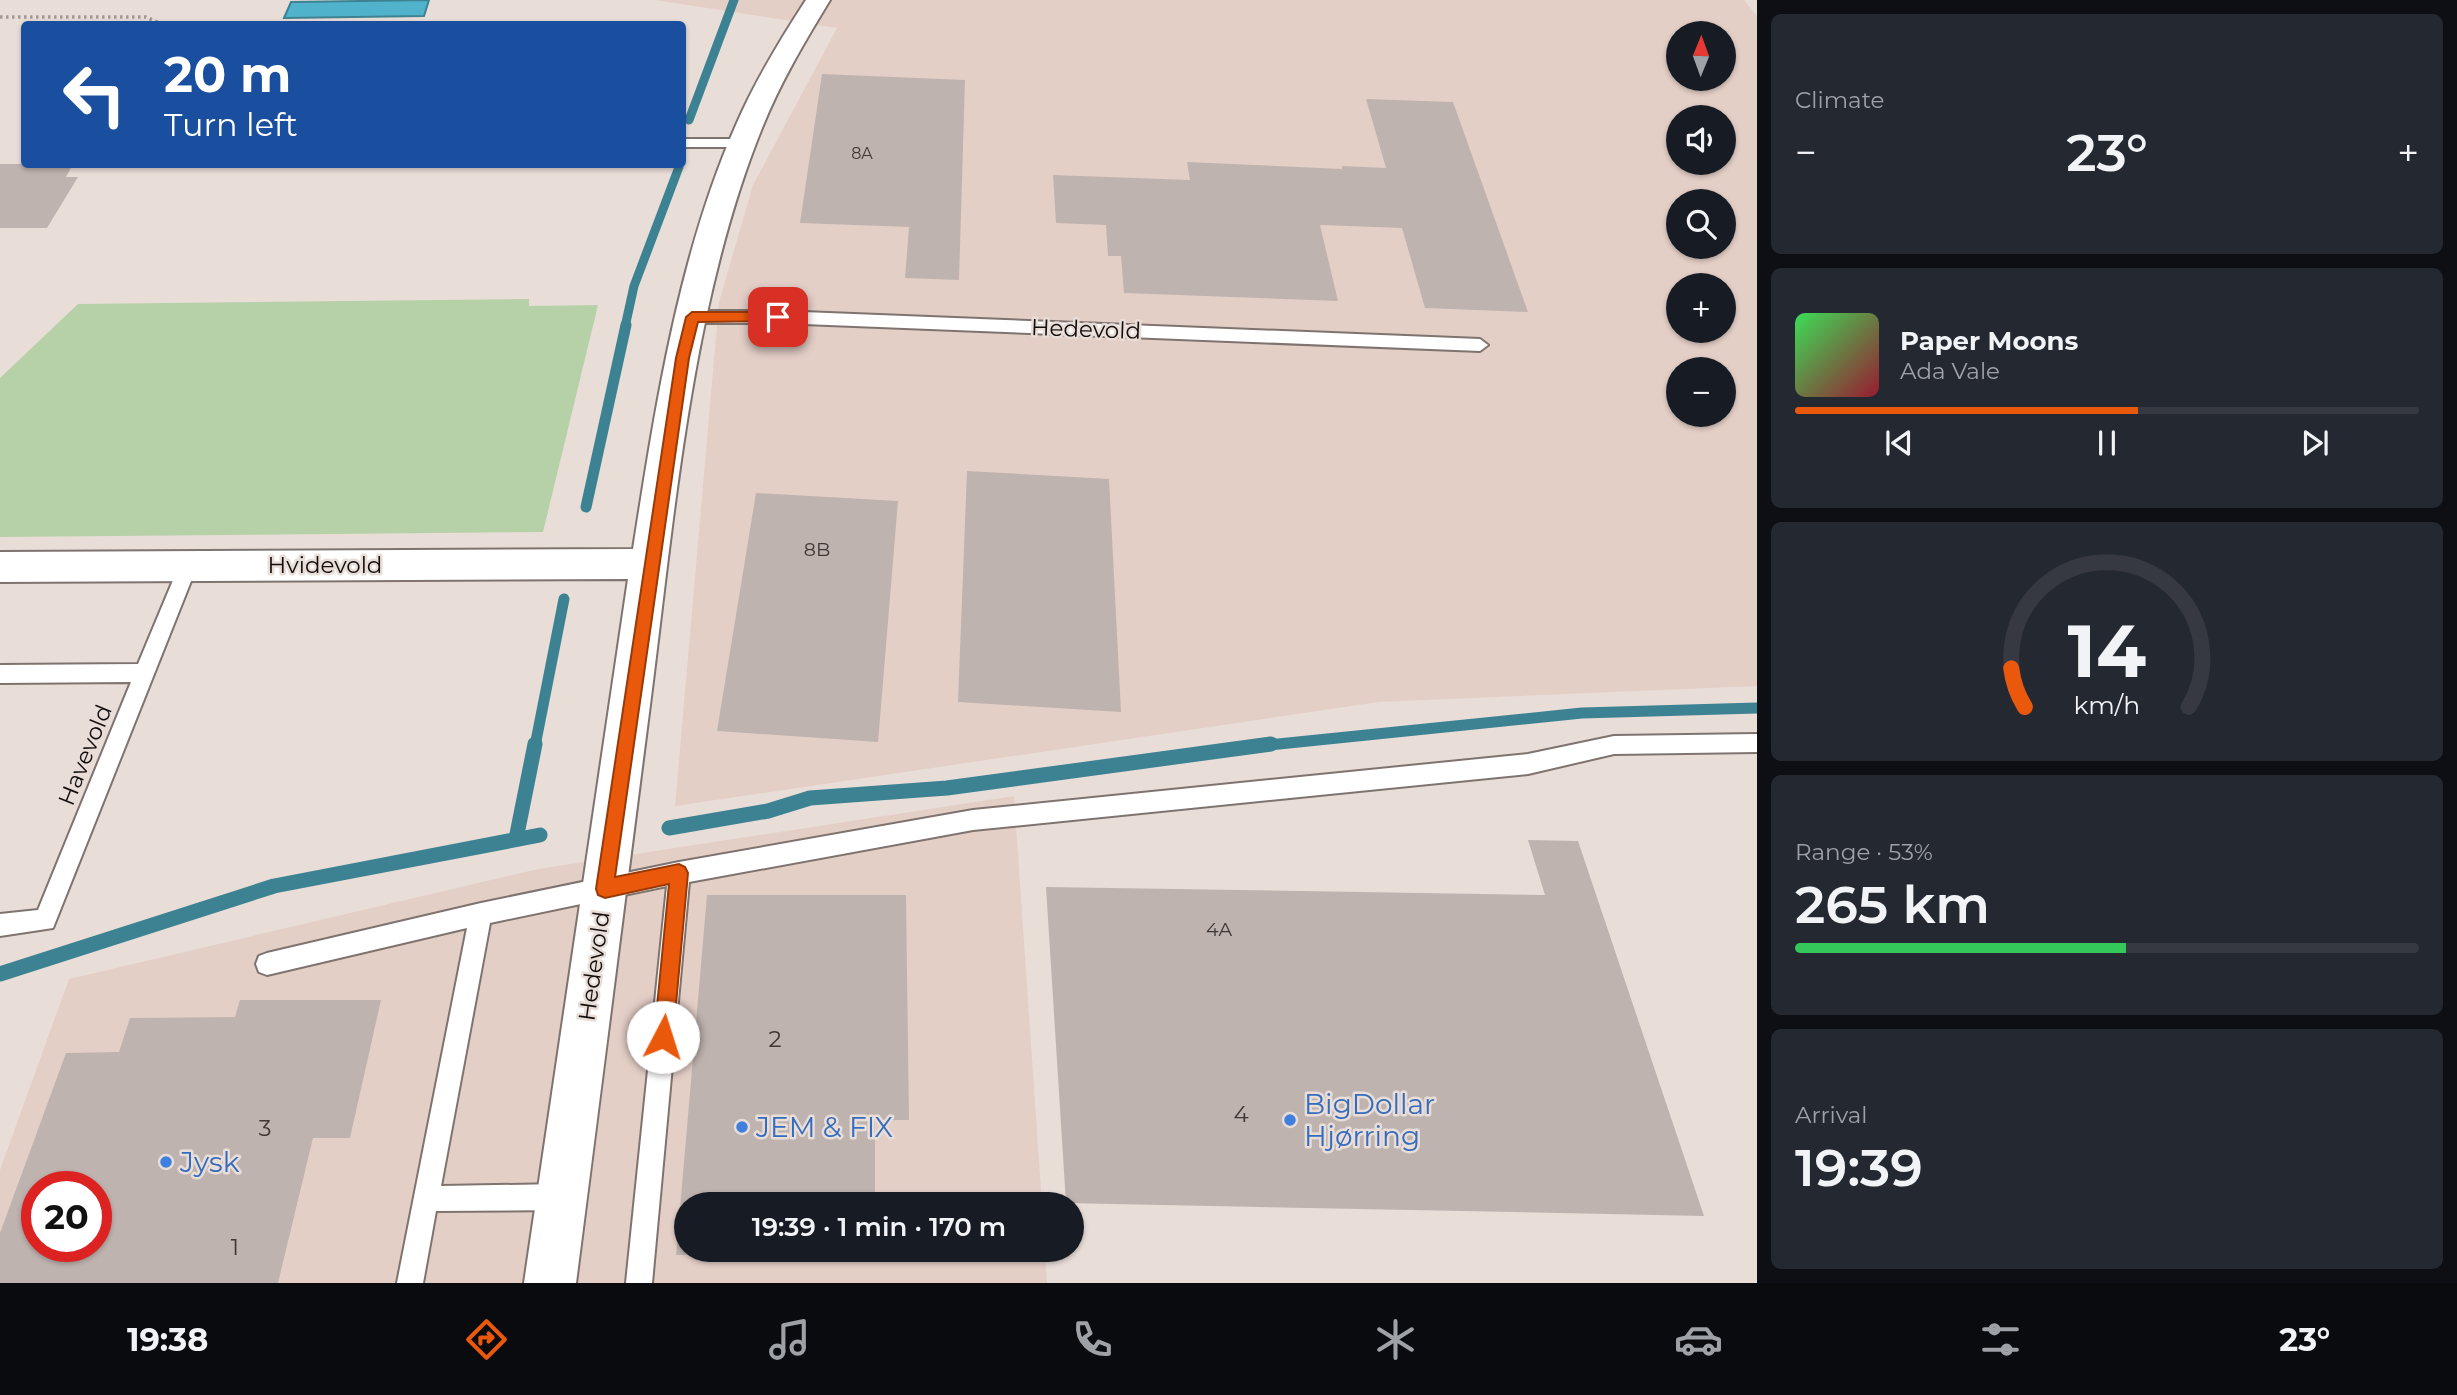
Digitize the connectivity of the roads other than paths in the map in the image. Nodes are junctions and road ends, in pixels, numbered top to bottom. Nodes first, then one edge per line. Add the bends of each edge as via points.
1 (818, 0) edge
2 (686, 143) edge
3 (742, 143) junction
4 (692, 317) junction
5 (1480, 345) dead end
6 (649, 564) junction
7 (188, 566) junction
8 (0, 567) edge
9 (145, 673) junction
10 (0, 674) edge
11 (1757, 743) edge
12 (679, 873) junction
13 (605, 889) junction
14 (481, 914) junction
15 (0, 925) edge
16 (267, 964) dead end
17 (562, 1197) junction
18 (426, 1199) junction
19 (410, 1283) edge
20 (550, 1283) edge
21 (639, 1283) edge

1 - 3 street, Hedevold
2 - 3 lane
3 - 4 street, Hedevold
4 - 5 lane, Hedevold
4 - 6 street, Hedevold
6 - 7 street, Hvidevold
6 - 13 street, Hedevold
7 - 8 street, Hvidevold
7 - 9 lane, Havevold
9 - 10 lane
9 - 15 lane, Havevold via 45,920
11 - 12 lane via 1614,745 1528,764 973,820
12 - 13 lane
12 - 21 lane
13 - 14 lane
13 - 17 street, Hedevold
14 - 16 lane
14 - 18 lane
17 - 18 lane
17 - 20 street, Hedevold
18 - 19 lane

